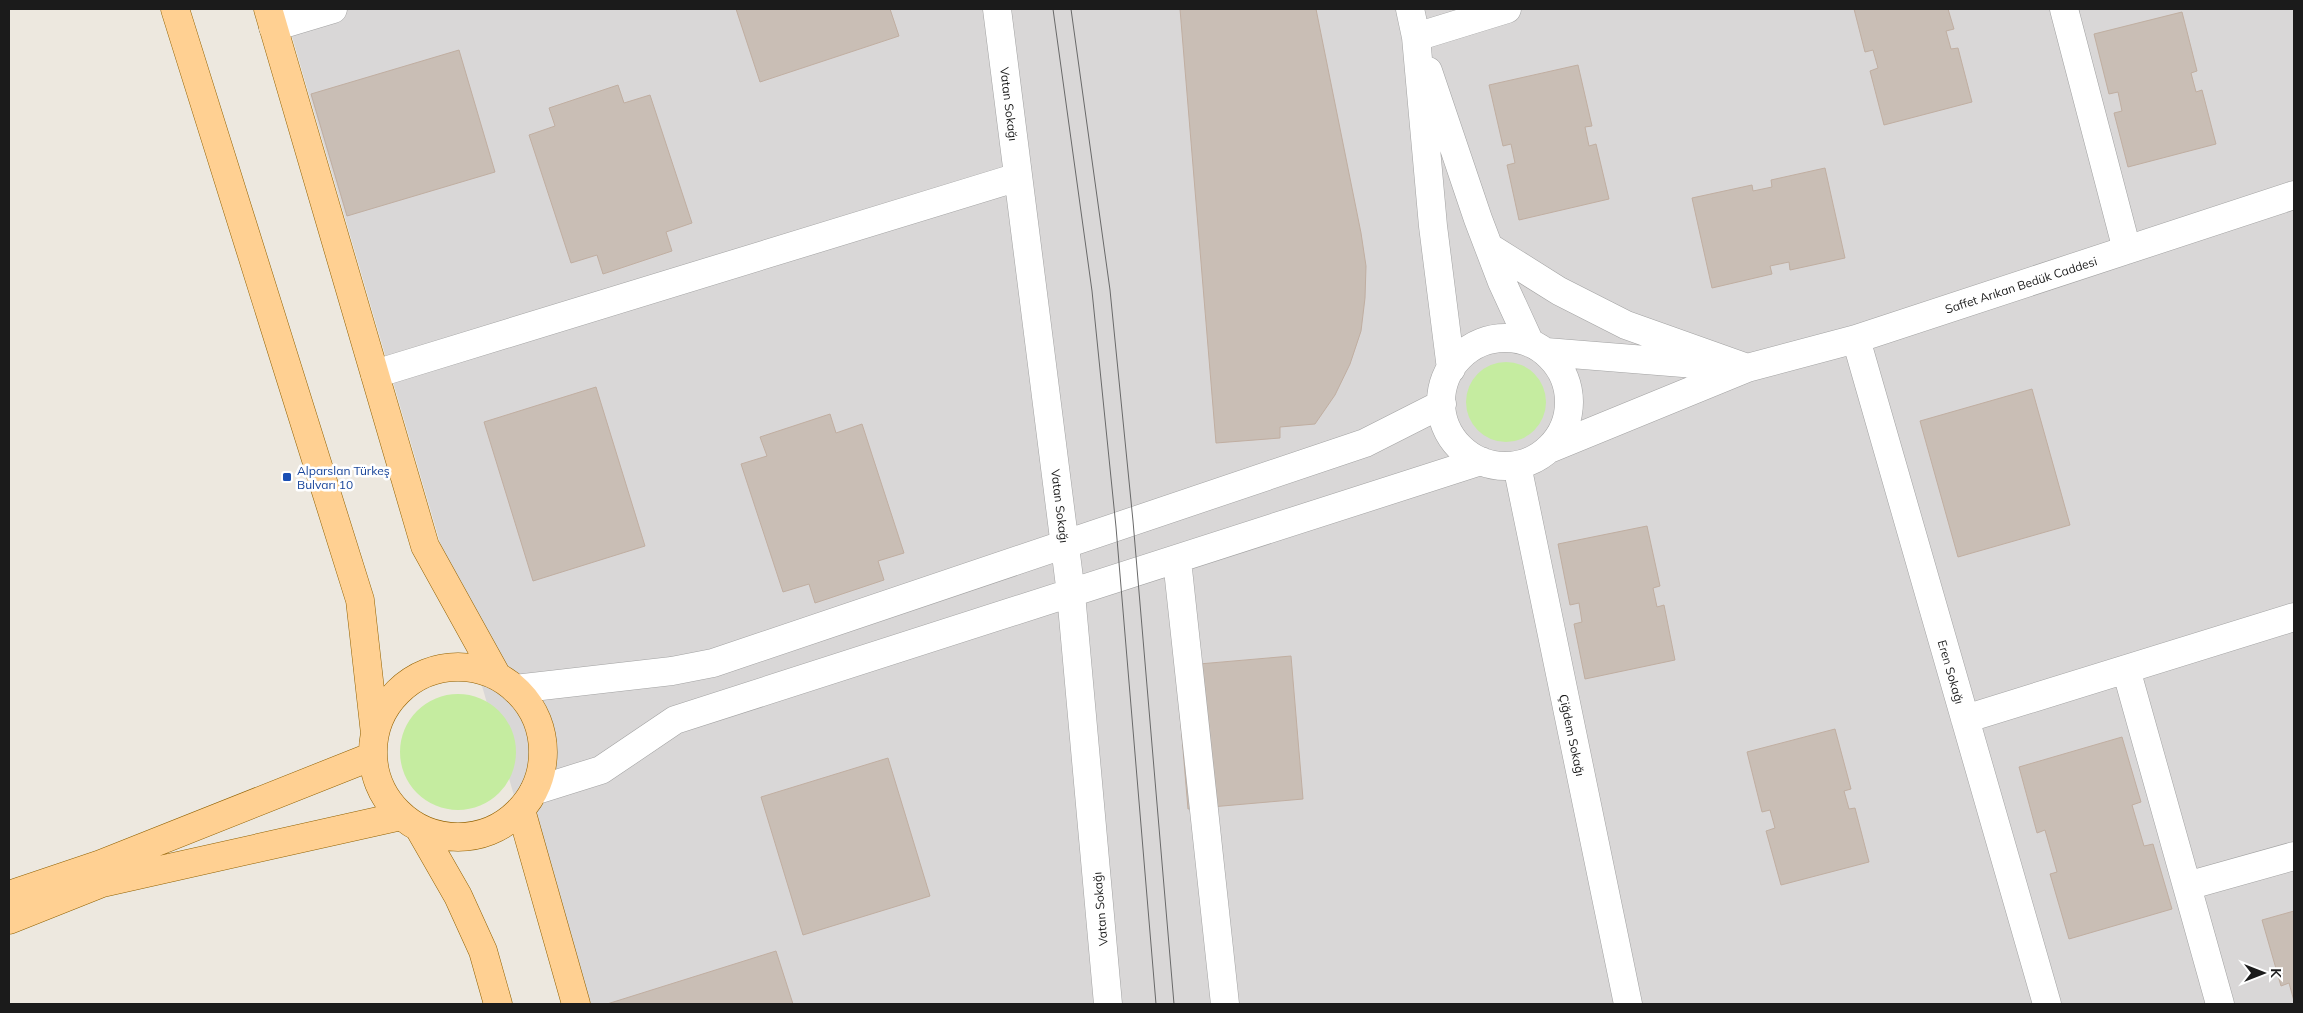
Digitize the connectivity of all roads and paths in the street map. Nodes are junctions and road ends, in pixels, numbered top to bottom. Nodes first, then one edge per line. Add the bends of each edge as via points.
1 (175, 9) edge
2 (333, 9) edge
3 (998, 9) edge
4 (1410, 9) edge
5 (1507, 9) edge
6 (2064, 9) edge
7 (271, 18) edge
8 (1416, 37) junction
9 (1018, 177) junction
10 (2294, 195) edge
11 (1489, 247) junction
12 (2127, 250) junction
13 (1856, 339) junction
14 (1538, 347) junction
15 (1747, 368) junction
16 (1451, 369) junction
17 (375, 374) junction
18 (1442, 404) junction
19 (1549, 449) junction
20 (1481, 461) junction
21 (1517, 465) junction
22 (1065, 544) junction
23 (1177, 560) junction
24 (1071, 594) junction
25 (2294, 617) edge
26 (2126, 669) junction
27 (506, 683) junction
28 (1965, 719) junction
29 (374, 745) junction
30 (528, 800) junction
31 (410, 822) junction
32 (2294, 856) edge
33 (2187, 886) junction
34 (9, 895) edge
35 (9, 920) edge
36 (498, 1004) edge
37 (576, 1004) edge
38 (1108, 1004) edge
39 (1225, 1004) edge
40 (1628, 1004) edge
41 (2047, 1004) edge
42 (2220, 1004) edge

1 - 29 main road via 360,600
2 - 7 street
3 - 9 street, Vatan Sokağı
4 - 8 street
5 - 8 street
6 - 12 street
7 - 17 main road
8 - 11 street
8 - 16 street via 1433,226
9 - 17 street
9 - 22 street, Vatan Sokağı
10 - 12 street, Saffet Arıkan Bedük Caddesi
11 - 14 street
11 - 15 street via 1559,291 1626,324
12 - 13 street, Saffet Arıkan Bedük Caddesi
13 - 15 street, Saffet Arıkan Bedük Caddesi
13 - 28 street, Eren Sokağı
14 - 15 street
14 - 16 street via 1513,338 1494,339 1462,355
14 - 19 street via 1558,366 1566,382 1569,400 1567,418
15 - 19 street
16 - 18 street via 1443,386
17 - 27 main road via 426,546
18 - 20 street via 1445,422 1453,438 1466,452
18 - 22 street via 1365,442
19 - 21 street
20 - 21 street via 1499,466
20 - 23 street
21 - 40 street, Çiğdem Sokağı
22 - 24 street, Vatan Sokağı
22 - 27 street via 713,663 672,671
23 - 24 street
23 - 39 street
24 - 30 street via 675,720 601,770
24 - 38 street, Vatan Sokağı
25 - 26 street
26 - 28 street
26 - 33 street
27 - 29 main road via 476,669 454,667 432,671 412,680 395,695 382,714
27 - 30 main road via 530,706 539,726 543,748 541,770
28 - 41 street, Eren Sokağı
29 - 31 main road via 377,778 387,798
29 - 34 main road via 101,864
30 - 31 main road via 498,827 462,838 440,836
30 - 37 main road
31 - 35 main road via 102,883
31 - 36 main road via 458,896 483,951
32 - 33 street
33 - 42 street

